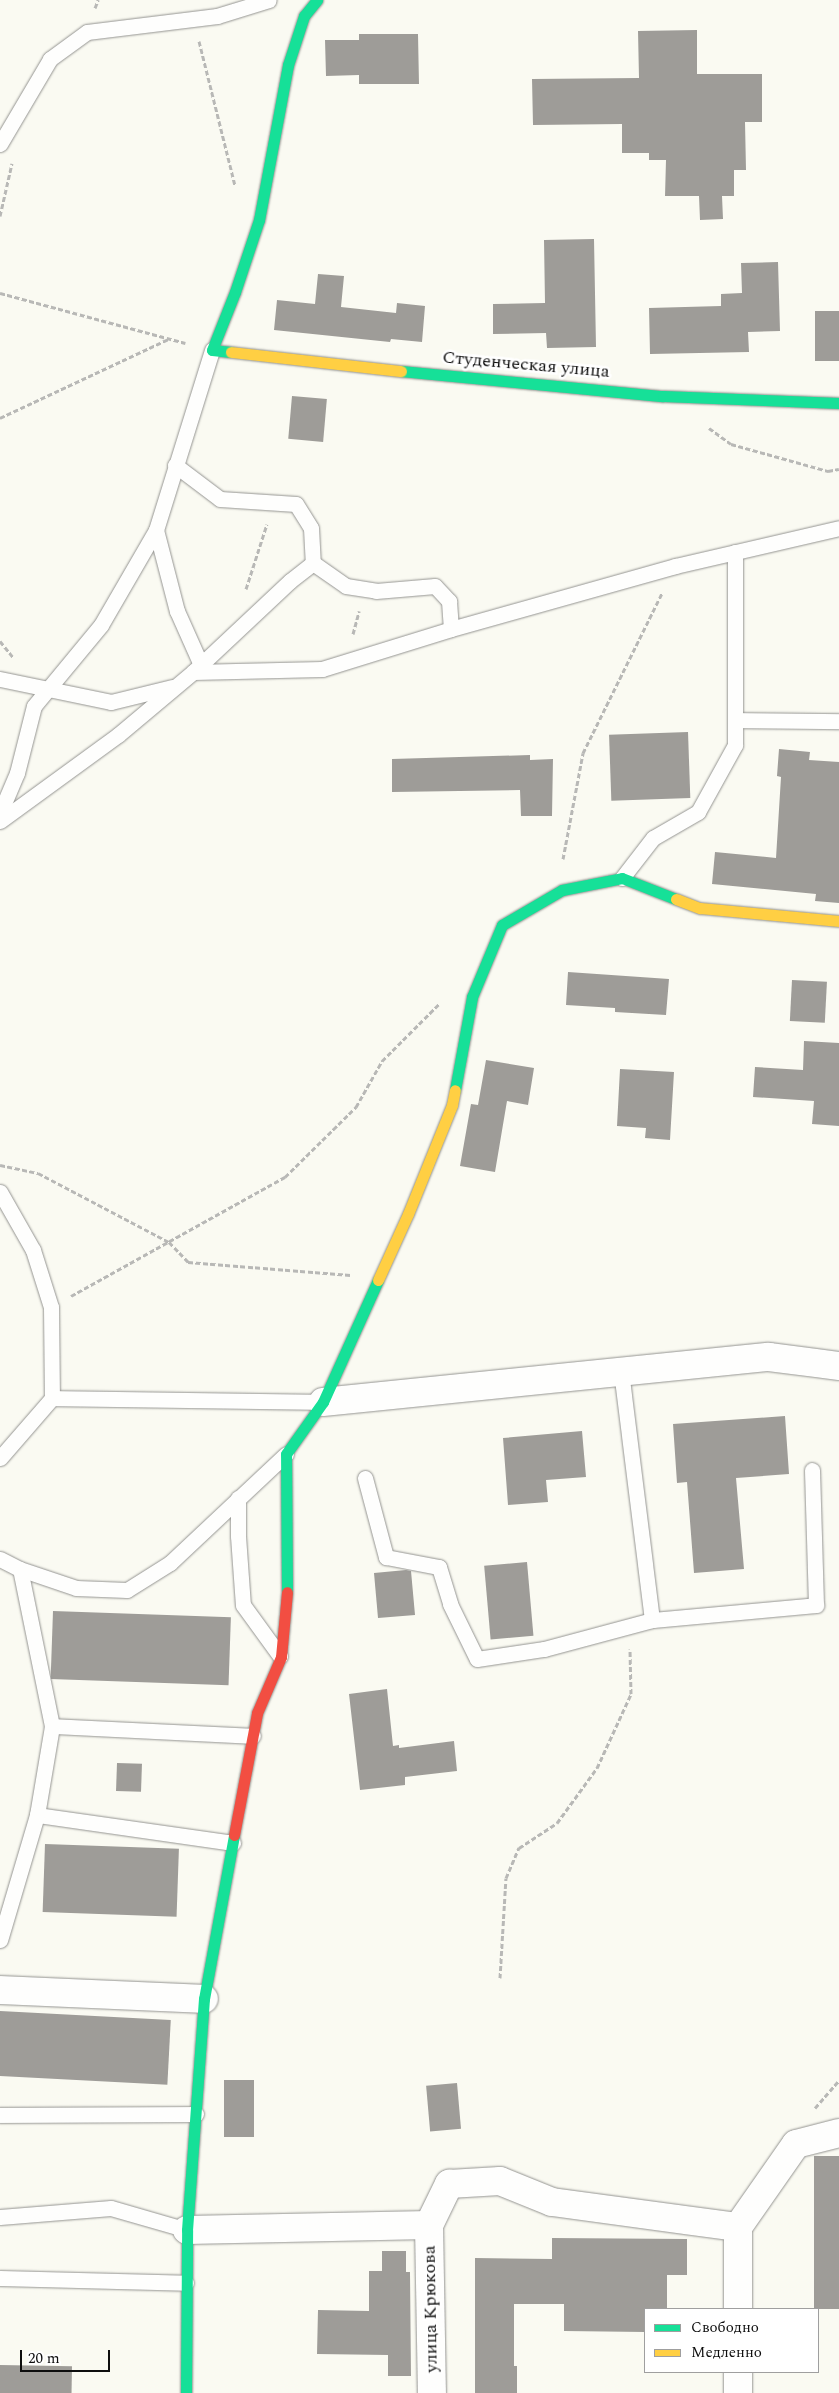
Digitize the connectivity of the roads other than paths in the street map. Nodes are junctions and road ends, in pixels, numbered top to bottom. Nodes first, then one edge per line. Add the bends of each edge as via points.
1 (268, 0) edge
2 (317, 0) edge
3 (0, 144) edge
4 (212, 350) junction
5 (839, 403) edge
6 (175, 466) junction
7 (839, 528) edge
8 (156, 530) junction
9 (735, 552) junction
10 (313, 562) junction
11 (451, 630) junction
12 (197, 669) junction
13 (0, 679) edge
14 (178, 685) junction
15 (48, 690) junction
16 (735, 720) junction
17 (839, 721) edge
18 (0, 813) edge
19 (0, 821) edge
20 (622, 878) junction
21 (839, 921) edge
22 (0, 1192) edge
23 (838, 1363) edge
24 (621, 1371) junction
25 (52, 1398) junction
26 (323, 1402) junction
27 (286, 1454) junction
28 (0, 1458) edge
29 (812, 1470) dead end
30 (365, 1478) dead end
31 (238, 1498) junction
32 (0, 1559) edge
33 (20, 1569) junction
34 (652, 1620) junction
35 (281, 1657) junction
36 (52, 1726) junction
37 (253, 1736) junction
38 (37, 1815) junction
39 (233, 1843) junction
40 (0, 1940) edge
41 (0, 1990) edge
42 (204, 1999) junction
43 (196, 2114) junction
44 (0, 2115) edge
45 (839, 2133) edge
46 (0, 2217) edge
47 (429, 2225) junction
48 (738, 2228) junction
49 (187, 2230) junction
50 (0, 2278) edge
51 (186, 2284) junction
52 (738, 2308) edge
53 (738, 2373) edge
54 (186, 2393) edge
55 (432, 2393) edge
56 (738, 2393) edge

1 - 3 lane via 217,16 87,32 50,59
2 - 4 street via 304,16 288,66 259,220
4 - 5 street, Студенческая улица via 663,396
4 - 6 lane
6 - 8 lane
6 - 10 lane via 220,499 296,504 311,528
7 - 9 lane
8 - 12 lane via 177,611
8 - 15 lane via 101,625
9 - 11 lane
9 - 16 lane
10 - 11 lane via 346,586 376,591 435,586 449,601
10 - 12 lane
11 - 12 lane via 322,670
12 - 14 lane
13 - 15 lane
14 - 15 lane via 111,702
14 - 19 lane via 118,735
15 - 18 lane via 34,706 17,773
16 - 17 lane
16 - 20 lane via 735,745 698,812 653,838
20 - 21 street via 700,908
20 - 26 street via 558,892 502,925 472,997 452,1104 408,1214
22 - 25 lane via 33,1250 51,1307
23 - 24 street via 769,1357
24 - 26 street
24 - 34 lane
25 - 26 lane
25 - 28 lane
26 - 27 street
27 - 31 lane
27 - 35 street via 288,1582
29 - 34 lane via 816,1605
30 - 34 lane via 386,1557 439,1567 450,1604 478,1659 544,1649
31 - 33 lane via 170,1563 127,1590 76,1588
31 - 35 lane via 243,1605
32 - 33 lane
33 - 36 lane
35 - 37 street via 257,1713
36 - 37 lane
36 - 38 lane
37 - 39 street
38 - 39 lane
38 - 40 lane
39 - 42 street
41 - 42 street
42 - 43 street
43 - 44 lane
43 - 49 street
45 - 48 street via 796,2144
46 - 49 lane via 111,2208
47 - 48 street via 449,2184 500,2182 552,2202
47 - 49 street
47 - 55 street, улица Крюкова
48 - 52 street
49 - 51 street
50 - 51 lane
51 - 54 street
53 - 56 street

